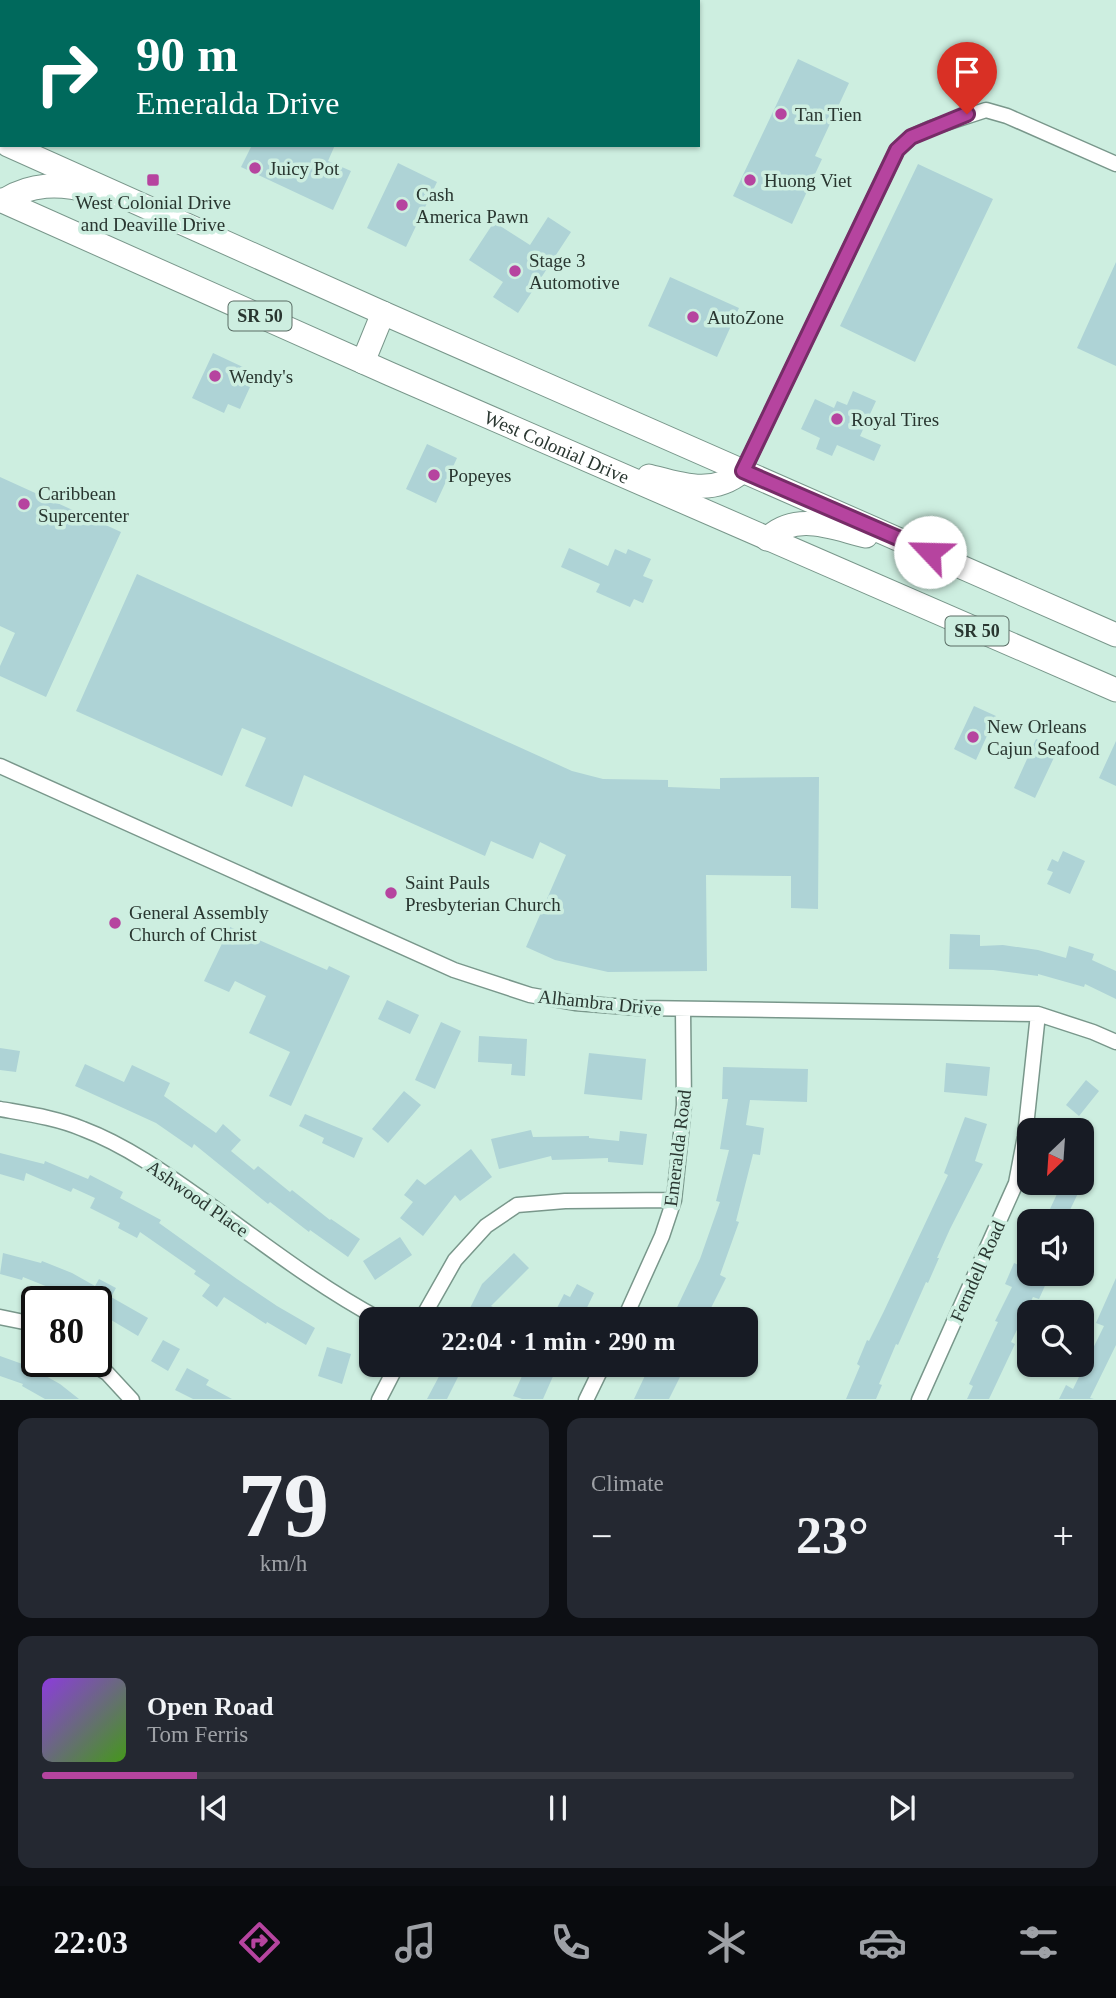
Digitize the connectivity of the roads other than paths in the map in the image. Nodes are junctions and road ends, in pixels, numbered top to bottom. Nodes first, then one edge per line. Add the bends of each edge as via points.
1 (12, 147) edge
2 (1116, 164) edge
3 (1, 201) edge
4 (135, 202) junction
5 (383, 313) junction
6 (363, 362) junction
7 (582, 458) junction
8 (743, 471) junction
9 (767, 539) junction
10 (930, 552) junction
11 (1116, 635) edge
12 (1116, 691) edge
13 (0, 766) edge
14 (683, 1010) junction
15 (1038, 1014) junction
16 (1116, 1042) edge
17 (0, 1109) edge
18 (674, 1200) junction
19 (428, 1307) edge
20 (630, 1307) edge
21 (359, 1308) edge
22 (0, 1317) edge
23 (21, 1321) edge
24 (111, 1377) edge
25 (391, 1377) edge
26 (597, 1377) edge
27 (132, 1399) edge
28 (379, 1399) edge
29 (586, 1399) edge
30 (919, 1399) edge

1 - 4 highway, SR 50
2 - 8 street via 986,110 911,137 897,150
3 - 4 highway via 40,186 74,187
3 - 6 highway, West Colonial Drive / SR 50
4 - 5 highway, SR 50
5 - 6 highway
5 - 8 highway, SR 50
6 - 7 highway, West Colonial Drive / SR 50
7 - 8 highway via 694,487 717,485
7 - 9 highway, West Colonial Drive / SR 50
8 - 10 highway, SR 50
9 - 10 highway via 788,524 812,523
9 - 12 highway, West Colonial Drive / SR 50
10 - 11 highway, SR 50
13 - 14 street, Alhambra Drive via 454,970 530,995 575,1003
14 - 15 street, Alhambra Drive
14 - 18 street, Emeralda Road via 684,1105
15 - 16 street, Alhambra Drive
15 - 30 street, Ferndell Road via 1016,1184
17 - 21 street, Ashwood Place via 84,1129 137,1156
18 - 19 street via 517,1205 486,1226 455,1260
18 - 20 street, Emeralda Road
22 - 23 street
24 - 27 street
25 - 28 street
26 - 29 street

